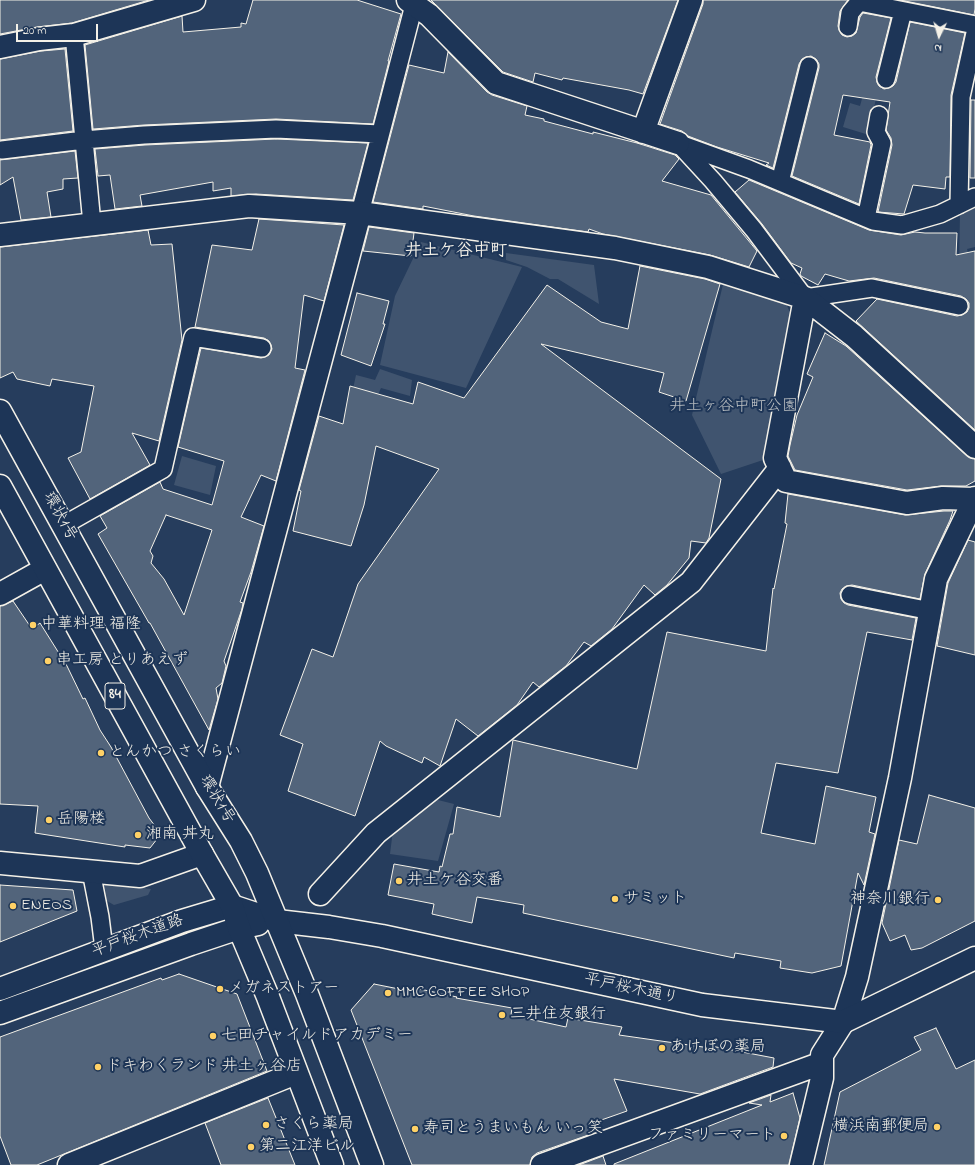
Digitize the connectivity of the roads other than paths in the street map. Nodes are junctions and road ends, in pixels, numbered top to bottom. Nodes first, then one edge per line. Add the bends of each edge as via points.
1 (194, 0) edge
2 (691, 0) edge
3 (411, 2) edge
4 (903, 11) junction
5 (975, 25) edge
6 (848, 27) dead end
7 (975, 33) edge
8 (74, 34) junction
9 (0, 47) edge
10 (809, 66) dead end
11 (886, 79) dead end
12 (879, 115) dead end
13 (643, 132) junction
14 (380, 134) junction
15 (84, 140) junction
16 (678, 143) junction
17 (2, 150) dead end
18 (780, 182) junction
19 (975, 197) edge
20 (959, 205) junction
21 (360, 213) junction
22 (866, 218) junction
23 (92, 224) junction
24 (0, 234) edge
25 (805, 298) junction
26 (959, 306) dead end
27 (262, 348) dead end
28 (0, 411) edge
29 (975, 447) edge
30 (780, 468) junction
31 (0, 486) edge
32 (974, 499) edge
33 (64, 526) junction
34 (45, 569) junction
35 (0, 594) edge
36 (850, 595) dead end
37 (931, 611) junction
38 (207, 786) junction
39 (202, 854) junction
40 (0, 863) edge
41 (91, 871) junction
42 (320, 894) dead end
43 (232, 906) junction
44 (277, 921) junction
45 (239, 928) junction
46 (104, 949) junction
47 (975, 958) edge
48 (0, 989) edge
49 (0, 1013) edge
50 (842, 1022) junction
51 (822, 1064) junction
52 (296, 1073) junction
53 (69, 1165) edge
54 (332, 1165) edge
55 (372, 1165) edge
56 (542, 1165) edge
57 (801, 1165) edge

1 - 8 street
2 - 13 street
3 - 13 street via 429,15 496,83
3 - 14 lane
4 - 5 lane
4 - 6 lane via 859,2 850,13
4 - 11 lane
7 - 20 lane via 961,97
8 - 9 street
8 - 15 lane
10 - 18 lane
12 - 22 lane via 876,132 882,143
13 - 16 street
14 - 15 lane via 276,129
14 - 21 lane
15 - 17 lane
15 - 23 lane
16 - 18 lane
16 - 25 lane via 754,230
18 - 22 lane
19 - 20 lane
20 - 22 lane via 940,214 902,225
21 - 23 street via 249,206
21 - 25 street via 615,248 708,267
21 - 38 street
23 - 24 street
25 - 26 lane via 872,288
25 - 29 street via 854,336
25 - 30 street via 775,458
27 - 33 lane via 193,337 164,470
28 - 33 street, 環状1号 / 84
30 - 32 street via 786,481 907,503 943,498
30 - 42 street via 692,582 376,833
31 - 34 street, 84
32 - 37 street via 936,579
33 - 38 street, 環状1号 / 84
34 - 35 street
34 - 39 street, 84
36 - 37 lane
37 - 50 street via 895,801 856,977
38 - 44 street, 環状1号 / 84 via 242,841
39 - 41 street via 140,876
39 - 43 street, 84
40 - 41 street
41 - 46 lane
43 - 44 street
43 - 45 street, 84
43 - 46 street, 平戸桜木道路
44 - 45 street, 平戸桜木道路
44 - 50 street, 平戸桜木通り via 382,936 702,1005
44 - 55 street, 環状1号 / 84
45 - 49 street, 平戸桜木道路
45 - 52 street, 84
46 - 48 street, 平戸桜木道路
47 - 50 street
50 - 51 street via 822,1055
51 - 56 street
51 - 57 street via 822,1078
52 - 53 street
52 - 54 street, 84

